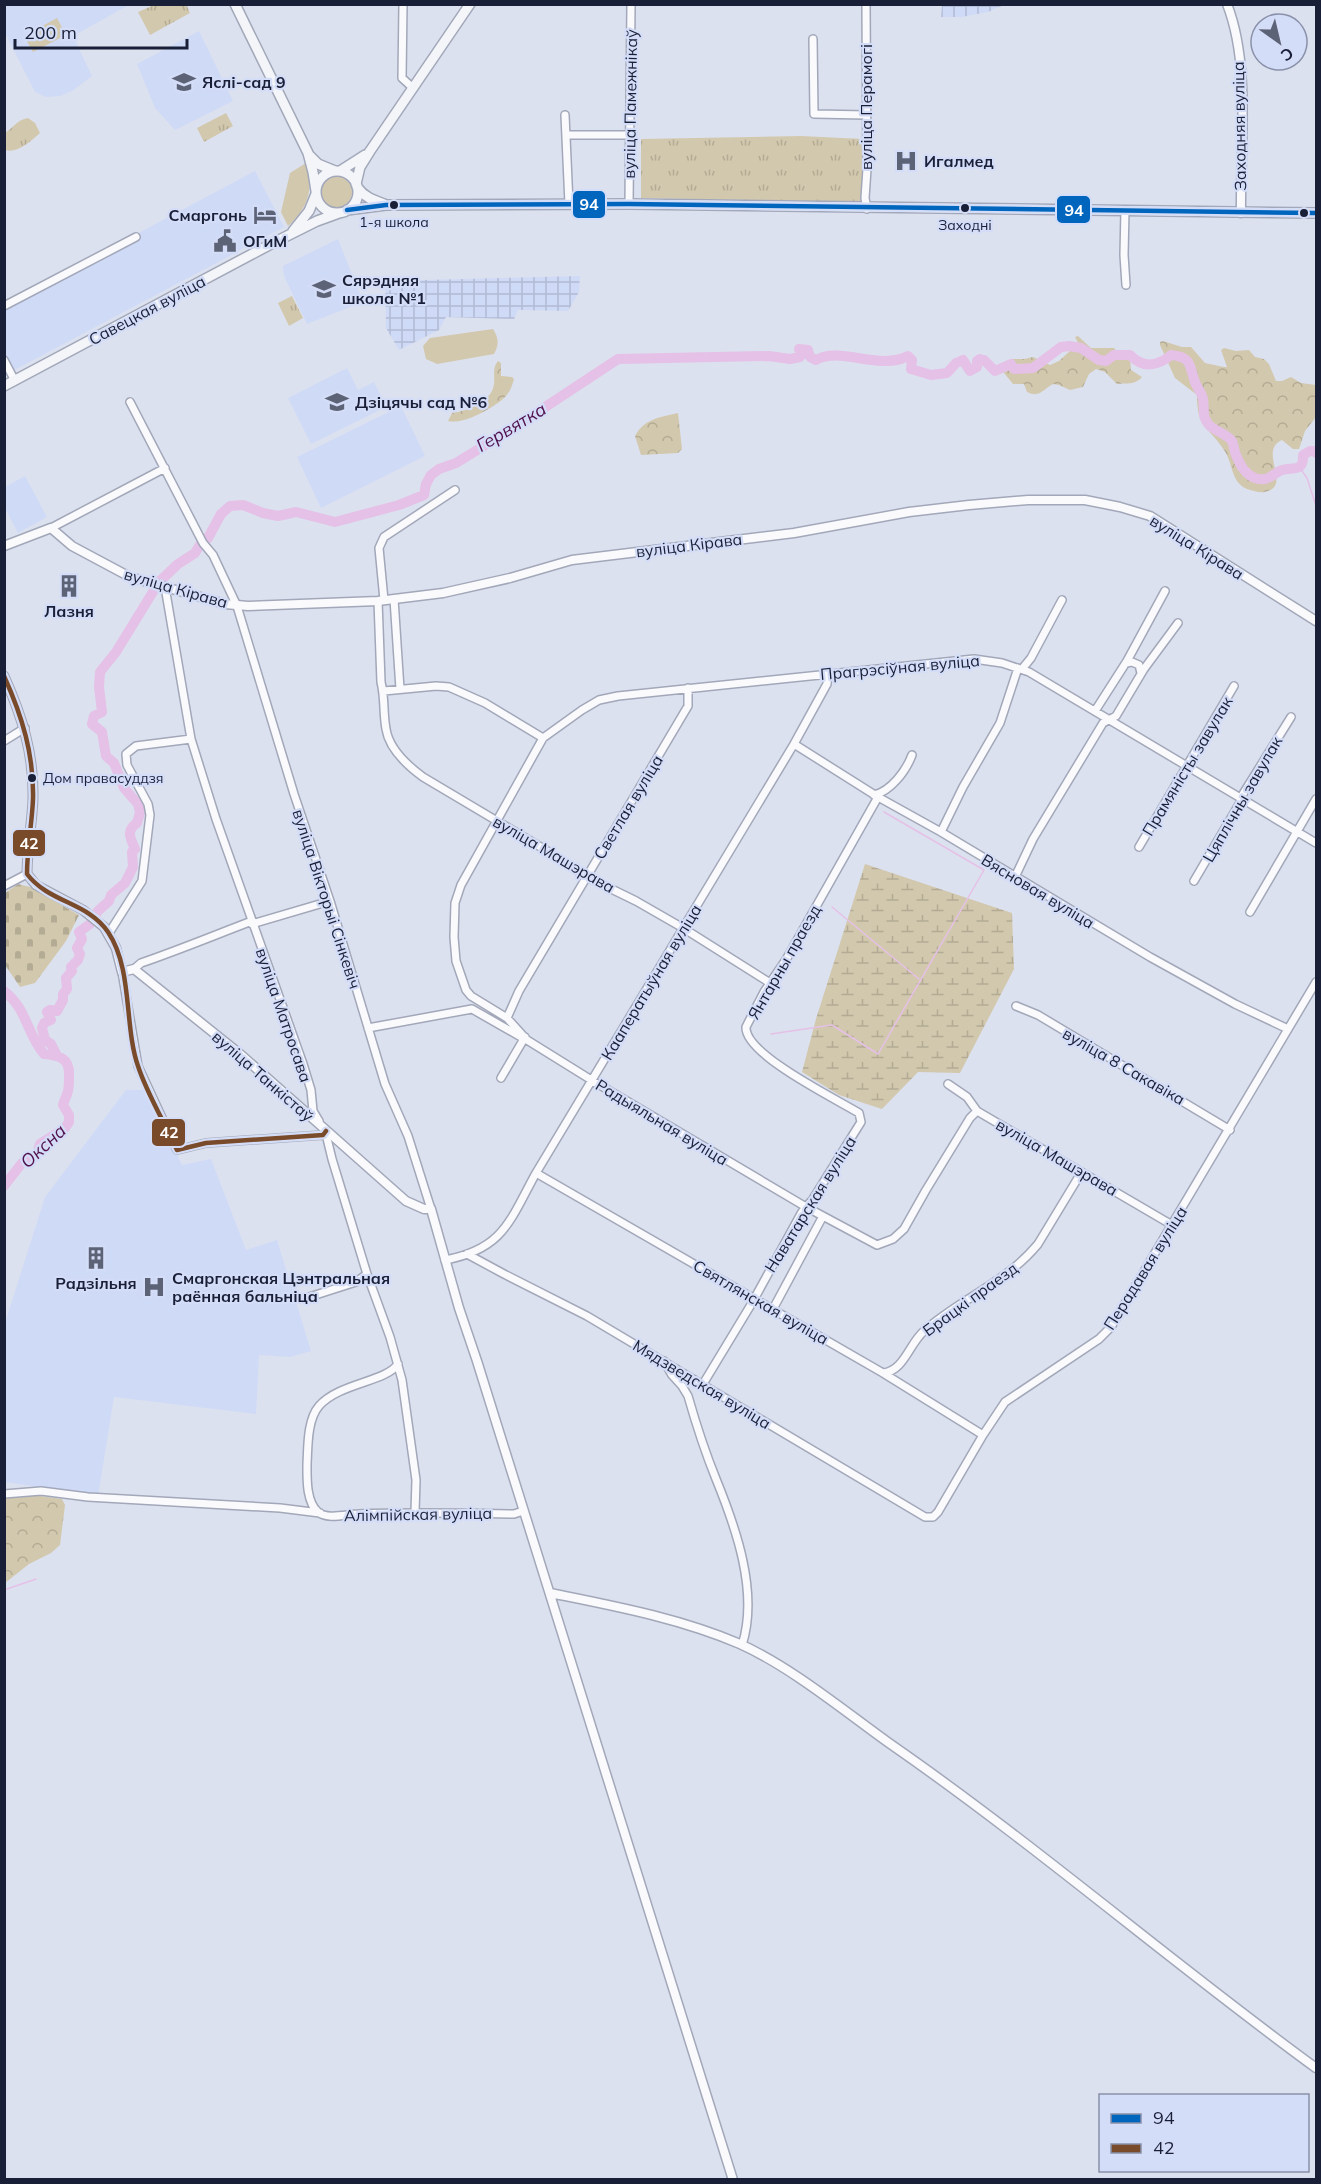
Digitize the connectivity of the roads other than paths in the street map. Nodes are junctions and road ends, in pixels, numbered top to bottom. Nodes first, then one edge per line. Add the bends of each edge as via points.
1 (235, 4) edge
2 (403, 4) edge
3 (470, 4) edge
4 (631, 4) edge
5 (866, 4) edge
6 (1227, 4) edge
7 (813, 39) dead end
8 (413, 88) junction
9 (565, 115) dead end
10 (867, 115) junction
11 (566, 135) junction
12 (629, 135) junction
13 (370, 151) junction
14 (308, 153) junction
15 (337, 171) junction
16 (357, 185) junction
17 (316, 193) junction
18 (569, 204) junction
19 (629, 204) junction
20 (386, 205) junction
21 (867, 208) junction
22 (1125, 210) junction
23 (343, 212) junction
24 (1241, 213) junction
25 (1317, 213) edge
26 (290, 235) junction
27 (136, 237) dead end
28 (1126, 285) dead end
29 (4, 306) edge
30 (4, 360) edge
31 (15, 381) junction
32 (4, 386) edge
33 (130, 402) dead end
34 (165, 468) junction
35 (455, 490) dead end
36 (51, 528) junction
37 (4, 546) edge
38 (164, 586) junction
39 (1165, 591) dead end
40 (394, 599) junction
41 (1062, 600) dead end
42 (381, 601) junction
43 (237, 606) junction
44 (1317, 621) edge
45 (1178, 623) dead end
46 (1126, 663) junction
47 (1020, 669) junction
48 (1141, 673) junction
49 (828, 675) junction
50 (4, 676) edge
51 (1234, 686) dead end
52 (688, 688) junction
53 (400, 689) junction
54 (384, 691) junction
55 (1095, 711) junction
56 (1291, 717) dead end
57 (1109, 720) junction
58 (25, 728) junction
59 (543, 738) junction
60 (191, 739) junction
61 (4, 741) edge
62 (794, 744) junction
63 (912, 755) dead end
64 (1187, 765) junction
65 (876, 796) junction
66 (1242, 797) junction
67 (1317, 799) edge
68 (497, 821) junction
69 (1297, 831) junction
70 (941, 832) junction
71 (1317, 843) edge
72 (1139, 847) dead end
73 (27, 874) junction
74 (587, 877) junction
75 (1015, 877) junction
76 (1194, 882) dead end
77 (4, 886) edge
78 (330, 901) junction
79 (1250, 912) dead end
80 (252, 923) junction
81 (683, 928) junction
82 (109, 933) junction
83 (134, 969) junction
84 (122, 972) junction
85 (1317, 982) edge
86 (770, 983) junction
87 (466, 990) junction
88 (1016, 1006) dead end
89 (472, 1010) junction
90 (506, 1018) junction
91 (492, 1019) junction
92 (368, 1028) junction
93 (1288, 1029) junction
94 (524, 1038) junction
95 (501, 1078) dead end
96 (593, 1081) junction
97 (948, 1084) dead end
98 (977, 1111) junction
99 (861, 1118) joint
100 (1230, 1130) junction
101 (326, 1131) junction
102 (536, 1173) junction
103 (1081, 1173) junction
104 (806, 1207) junction
105 (431, 1209) junction
106 (823, 1216) junction
107 (1172, 1225) junction
108 (467, 1254) junction
109 (445, 1260) junction
110 (367, 1274) junction
111 (754, 1298) junction
112 (303, 1299) dead end
113 (773, 1309) junction
114 (664, 1361) junction
115 (398, 1364) junction
116 (900, 1366) junction
117 (883, 1373) junction
118 (703, 1384) junction
119 (903, 1385) junction
120 (983, 1435) junction
121 (4, 1494) edge
122 (317, 1511) junction
123 (523, 1511) junction
124 (415, 1512) junction
125 (933, 1517) joint
126 (550, 1593) junction
127 (742, 1646) junction
128 (1317, 2068) edge
129 (733, 2180) edge

1 - 14 main road
2 - 8 street via 402,78
3 - 8 main road
4 - 12 street, вуліца Памежнікаў
5 - 10 street, вуліца Перамогі
6 - 24 street, Заходняя вуліца via 1241,75
7 - 10 street via 814,114
8 - 13 main road
9 - 11 street
10 - 21 street, вуліца Перамогі
11 - 12 street
11 - 18 street
12 - 19 street, вуліца Памежнікаў
13 - 15 main road
13 - 16 main road via 360,167
14 - 15 main road via 318,164
14 - 17 main road
15 - 16 main road via 350,176
15 - 17 main road via 320,179
16 - 20 main road, Савецкая вуліца via 363,194
16 - 23 main road via 356,201
17 - 23 main road via 326,210
17 - 26 main road, Савецкая вуліца via 309,211
18 - 19 main road, Савецкая вуліца
18 - 20 main road, Савецкая вуліца
19 - 21 main road, Савецкая вуліца
20 - 23 main road, Савецкая вуліца
21 - 22 main road, Савецкая вуліца
22 - 24 main road, Савецкая вуліца
22 - 28 street
23 - 26 main road, Савецкая вуліца via 317,220
24 - 25 main road, Савецкая вуліца
26 - 31 main road, Савецкая вуліца
27 - 29 street
30 - 31 street
31 - 32 main road, Савецкая вуліца
33 - 34 street
34 - 36 street
34 - 43 street, вуліца Вікторыі Сінкевіч
35 - 42 street, вуліца Машэрава via 384,537 379,548
36 - 37 street
36 - 38 street, вуліца Кірава via 72,546 130,577
38 - 43 street, вуліца Кірава
38 - 60 street, вуліца Матросава
39 - 46 street
40 - 42 street, вуліца Кірава
40 - 44 street, вуліца Кірава via 475,586 572,560 794,533 909,512 1028,500 1085,500 1150,516
40 - 53 street
41 - 47 street via 1031,658
42 - 43 street, вуліца Кірава
42 - 54 street, вуліца Машэрава
43 - 78 street, вуліца Вікторыі Сінкевіч
45 - 48 street
46 - 48 street via 1136,664
46 - 55 street
47 - 49 street, Прагрэсіўная вуліца via 974,659
47 - 55 street, Прагрэсіўная вуліца
47 - 70 street via 1000,723
48 - 57 street via 1116,716
49 - 52 street, Прагрэсіўная вуліца
49 - 62 street, Кааператыўная вуліца via 827,684
50 - 58 street
51 - 64 street, Прамяністы завулак
52 - 59 street, Прагрэсіўная вуліца via 599,700
52 - 74 street, Светлая вуліца via 688,706
53 - 54 street
53 - 59 street via 443,686 461,691
54 - 68 street, вуліца Машэрава via 386,729 400,755 423,777
55 - 57 street, Прагрэсіўная вуліца
56 - 66 street, Цяплічны завулак
57 - 64 street, Прагрэсіўная вуліца
57 - 75 street via 1103,723 1071,775
58 - 61 street
58 - 73 street via 32,772
59 - 68 street, Прагрэсіўная вуліца
60 - 80 street, вуліца Матросава
60 - 82 street via 136,746 126,754 127,765 150,815 142,881
62 - 65 street, Вясновая вуліца
62 - 81 street, Кааператыўная вуліца
63 - 65 street via 888,789
64 - 66 street, Прагрэсіўная вуліца
64 - 72 street, Прамяністы завулак
65 - 70 street, Вясновая вуліца
65 - 86 street, Янтарны праезд
66 - 69 street, Прагрэсіўная вуліца
66 - 76 street, Цяплічны завулак
67 - 69 street
68 - 74 street, вуліца Машэрава
68 - 87 street via 455,903 456,961
69 - 71 street, Прагрэсіўная вуліца
69 - 79 street
70 - 75 street, Вясновая вуліца
73 - 77 street
73 - 82 street via 36,885 83,910
74 - 81 street, вуліца Машэрава
74 - 90 street, Светлая вуліца
75 - 93 street, Вясновая вуліца via 1234,1004
78 - 80 street
78 - 92 street, вуліца Вікторыі Сінкевіч
80 - 83 street via 141,963
80 - 101 street, вуліца Матросава via 303,1064 313,1111
81 - 86 street, вуліца Машэрава
81 - 96 street, Кааператыўная вуліца
82 - 84 street
83 - 84 street
83 - 101 street, вуліца Танкістаў via 240,1054
84 - 101 street via 138,1066 177,1150 206,1143 323,1135
85 - 93 street, Перадавая вуліца
86 - 99 street, Янтарны праезд via 746,1027 747,1036 773,1061 856,1111
87 - 89 street
87 - 90 street, Радыяльная вуліца
88 - 100 street, вуліца 8 Сакавіка via 1038,1015
89 - 91 street
89 - 92 street
90 - 91 street
90 - 94 street, Радыяльная вуліца
91 - 94 street
92 - 105 street, вуліца Вікторыі Сінкевіч
93 - 100 street, Перадавая вуліца
94 - 95 street
94 - 96 street, Радыяльная вуліца
96 - 102 street, Кааператыўная вуліца
96 - 104 street, Радыяльная вуліца
97 - 98 street, вуліца Машэрава via 967,1097
98 - 103 street, вуліца Машэрава
98 - 106 street, Радыяльная вуліца via 908,1224 893,1239 882,1245 873,1244
99 - 104 street, Наватарская вуліца via 859,1127
100 - 107 street, Перадавая вуліца
101 - 105 street, вуліца Танкістаў via 406,1202
101 - 110 street, вуліца Матросава
102 - 108 street, Кааператыўная вуліца via 501,1234
102 - 111 street, Святлянская вуліца
103 - 107 street, вуліца Машэрава
103 - 116 street, Брацкі праезд via 1031,1253 922,1332
104 - 106 street, Радыяльная вуліца
104 - 111 street, Наватарская вуліца
105 - 109 street, вуліца Вікторыі Сінкевіч
106 - 113 street
107 - 120 street, Перадавая вуліца via 1106,1333 1010,1398
108 - 109 street, Кааператыўная вуліца
108 - 114 street, Мядзведская вуліца
109 - 123 street, вуліца Вікторыі Сінкевіч
110 - 112 street via 356,1282
110 - 115 street, вуліца Матросава
111 - 113 street, Святлянская вуліца
111 - 118 street, Наватарская вуліца
113 - 117 street, Святлянская вуліца
114 - 118 street, Мядзведская вуліца
114 - 127 street via 688,1395 740,1549 748,1608
115 - 122 street via 390,1372 341,1390 318,1408 312,1421 307,1468 309,1495
115 - 124 street, вуліца Матросава via 412,1445
116 - 117 street
116 - 119 street via 899,1379
117 - 119 street, Святлянская вуліца
118 - 125 street, Мядзведская вуліца via 925,1517
119 - 120 street, Святлянская вуліца
120 - 125 street, Перадавая вуліца
121 - 122 street, Алімпійская вуліца via 41,1491
122 - 124 street, Алімпійская вуліца via 337,1515
123 - 124 street, Алімпійская вуліца
123 - 126 street, вуліца Вікторыі Сінкевіч
126 - 127 street via 656,1615
126 - 129 street, вуліца Вікторыі Сінкевіч
127 - 128 street via 785,1670 929,1770

